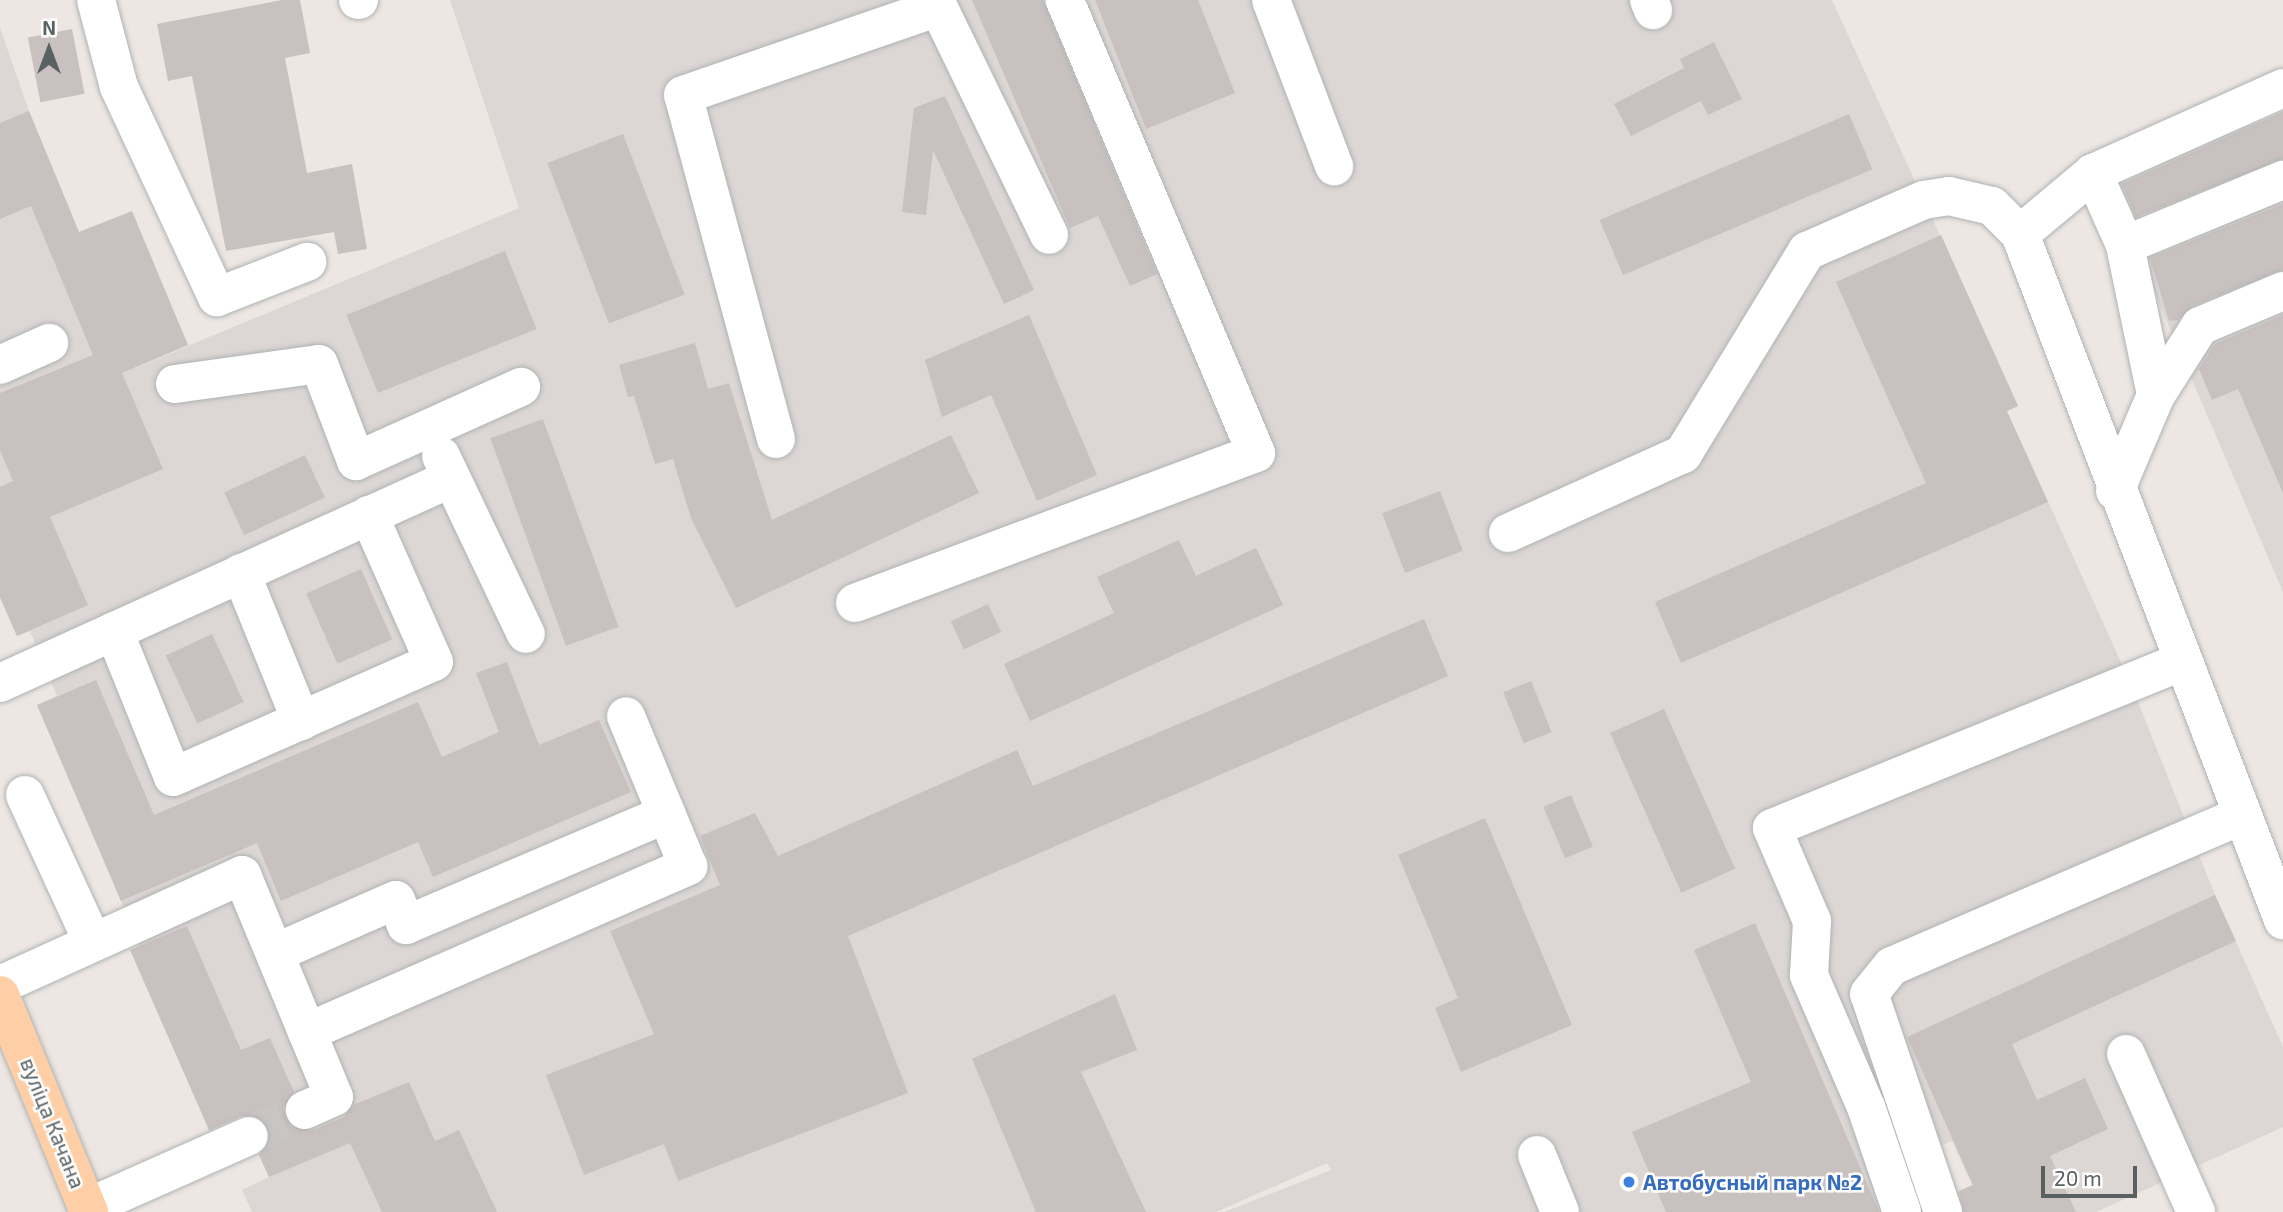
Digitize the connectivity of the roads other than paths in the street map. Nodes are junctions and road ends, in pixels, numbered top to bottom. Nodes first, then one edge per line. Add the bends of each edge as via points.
1 (96, 0) edge
2 (1065, 0) edge
3 (1271, 0) edge
4 (936, 4) edge
5 (2283, 88) edge
6 (1334, 166) dead end
7 (2093, 173) junction
8 (2283, 180) edge
9 (2020, 234) junction
10 (1049, 235) dead end
11 (2125, 245) junction
12 (307, 262) dead end
13 (2283, 291) edge
14 (49, 342) dead end
15 (0, 365) edge
16 (176, 384) dead end
17 (521, 387) dead end
18 (2156, 395) junction
19 (428, 429) junction
20 (776, 439) dead end
21 (451, 478) junction
22 (2115, 491) junction
23 (369, 515) junction
24 (1508, 533) dead end
25 (241, 573) junction
26 (855, 603) dead end
27 (114, 631) junction
28 (526, 634) dead end
29 (2183, 661) junction
30 (0, 683) edge
31 (626, 716) dead end
32 (301, 721) junction
33 (25, 795) dead end
34 (666, 814) junction
35 (2241, 816) junction
36 (2283, 920) edge
37 (92, 941) junction
38 (275, 953) junction
39 (0, 985) edge
40 (0, 995) edge
41 (307, 1032) junction
42 (2126, 1054) dead end
43 (305, 1111) tunnel mouth
44 (249, 1136) tunnel mouth
45 (1537, 1155) dead end
46 (88, 1210) edge
47 (1560, 1212) edge
48 (1902, 1212) edge
49 (1943, 1212) edge
50 (2196, 1212) edge

1 - 12 lane via 120,87 217,297
2 - 26 lane via 1256,453
3 - 6 lane
4 - 10 lane
4 - 20 lane via 683,95
5 - 7 lane
7 - 9 lane
7 - 11 lane
8 - 11 lane
9 - 22 lane
9 - 24 lane via 1992,206 1949,196 1924,200 1807,251 1683,454
11 - 18 lane
13 - 18 lane via 2200,326
14 - 15 lane
16 - 19 lane via 319,364 356,461
17 - 19 lane
18 - 22 lane
19 - 21 lane
21 - 23 lane
21 - 28 lane
22 - 29 lane
23 - 25 lane
23 - 32 lane via 434,662
25 - 27 lane
25 - 32 lane
27 - 30 lane
27 - 32 lane via 173,777
29 - 35 lane
29 - 48 lane via 1772,828 1812,921 1808,975 1866,1107
31 - 34 lane
33 - 37 lane
34 - 38 lane via 406,925 396,900
34 - 41 lane via 688,866
35 - 36 lane
35 - 49 lane via 1892,966 1869,994
37 - 38 lane via 242,874
37 - 39 lane
38 - 41 lane
40 - 46 main road, вуліца Качана
41 - 43 lane via 334,1097
42 - 50 lane
44 - 46 lane
45 - 47 lane

